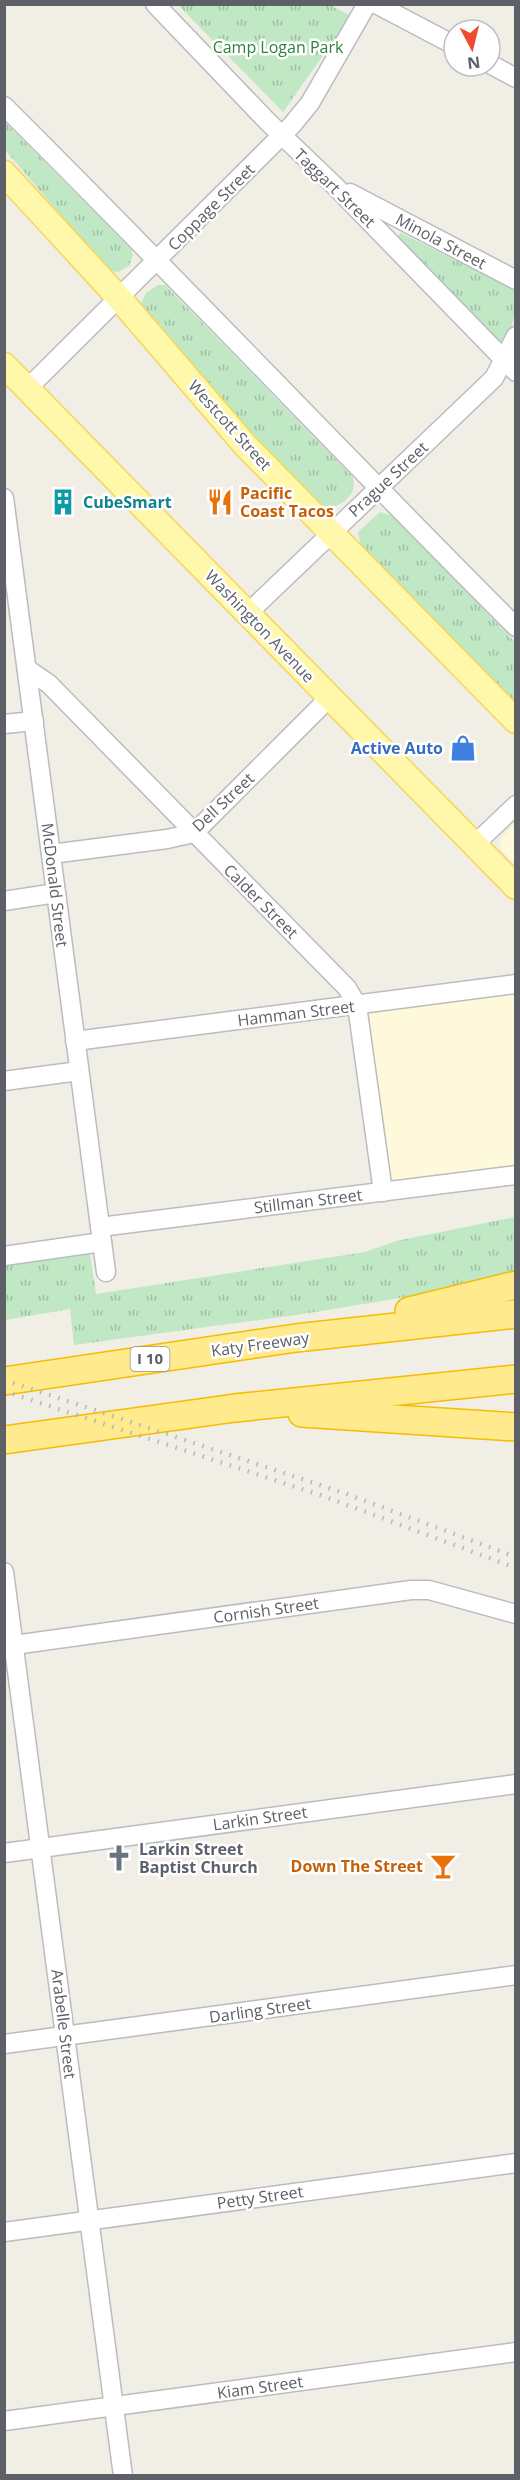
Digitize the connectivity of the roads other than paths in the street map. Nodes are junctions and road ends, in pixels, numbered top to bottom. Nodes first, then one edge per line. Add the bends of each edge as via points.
1 (155, 4) edge
2 (367, 4) edge
3 (376, 4) edge
4 (442, 39) edge
5 (502, 70) edge
6 (516, 78) edge
7 (4, 106) edge
8 (282, 135) junction
9 (4, 173) edge
10 (335, 186) junction
11 (158, 259) junction
12 (516, 280) edge
13 (119, 298) junction
14 (516, 336) edge
15 (5, 366) edge
16 (509, 366) edge
17 (28, 388) junction
18 (378, 489) junction
19 (4, 498) edge
20 (6, 526) edge
21 (332, 531) junction
22 (248, 613) junction
23 (516, 627) edge
24 (27, 669) junction
25 (330, 697) junction
26 (34, 721) junction
27 (516, 721) edge
28 (4, 724) edge
29 (516, 805) edge
30 (194, 833) junction
31 (475, 844) junction
32 (51, 854) junction
33 (516, 887) edge
34 (56, 893) junction
35 (4, 901) edge
36 (516, 984) edge
37 (357, 1005) junction
38 (75, 1041) junction
39 (79, 1071) junction
40 (4, 1081) edge
41 (516, 1175) edge
42 (383, 1192) junction
43 (101, 1235) junction
44 (4, 1256) edge
45 (106, 1272) dead end
46 (516, 1285) edge
47 (516, 1314) edge
48 (296, 1338) junction
49 (516, 1378) edge
50 (4, 1381) edge
51 (235, 1408) junction
52 (516, 1427) edge
53 (4, 1440) edge
54 (4, 1572) edge
55 (516, 1614) edge
56 (14, 1645) junction
57 (516, 1784) edge
58 (41, 1848) junction
59 (4, 1853) edge
60 (516, 1975) edge
61 (65, 2036) junction
62 (4, 2044) edge
63 (516, 2163) edge
64 (90, 2220) junction
65 (4, 2232) edge
66 (516, 2352) edge
67 (114, 2407) junction
68 (4, 2421) edge
69 (123, 2475) edge

1 - 8 street, Taggart Street
2 - 8 street, Coppage Street via 310,104
3 - 4 street
5 - 6 street
7 - 11 street
8 - 10 street, Taggart Street
8 - 11 street, Coppage Street
9 - 13 main road, Westcott Street
10 - 12 street, Minola Street
10 - 16 street, Taggart Street
11 - 13 street, Coppage Street
11 - 18 street
13 - 17 street, Coppage Street
13 - 21 main road, Westcott Street via 245,445
14 - 16 street, Prague Street
15 - 17 main road, Washington Avenue
16 - 18 street, Prague Street
17 - 22 main road, Washington Avenue
18 - 21 street, Prague Street
18 - 23 street
19 - 20 street, McDonald Street
20 - 24 street, McDonald Street
21 - 22 street, Prague Street
21 - 27 main road, Westcott Street
22 - 25 main road, Washington Avenue
24 - 26 street, McDonald Street
24 - 30 street, Calder Street via 49,684
25 - 30 street, Dell Street
25 - 31 main road, Washington Avenue
26 - 28 street
26 - 32 street, McDonald Street
29 - 31 street
30 - 32 street, Dell Street
30 - 37 street, Calder Street via 347,988
31 - 33 main road, Washington Avenue
32 - 34 street, McDonald Street
34 - 35 street
34 - 38 street, McDonald Street
36 - 37 street, Hamman Street
37 - 38 street, Hamman Street
37 - 42 street, Calder Street
38 - 39 street, McDonald Street
39 - 40 street
39 - 43 street, McDonald Street
41 - 42 street, Stillman Street
42 - 43 street, Stillman Street
43 - 44 street, Stillman Street
43 - 45 street, McDonald Street
46 - 48 highway
47 - 48 highway, Katy Freeway / I 10
48 - 50 highway, Katy Freeway / I 10
49 - 51 highway
51 - 52 highway
51 - 53 highway
54 - 56 street, Arabelle Street
55 - 56 street, Cornish Street via 429,1590 411,1590
56 - 58 street, Arabelle Street
57 - 58 street, Larkin Street
58 - 59 street, Larkin Street
58 - 61 street, Arabelle Street
60 - 61 street, Darling Street
61 - 62 street, Darling Street
61 - 64 street, Arabelle Street
63 - 64 street, Petty Street
64 - 65 street, Petty Street
64 - 67 street, Arabelle Street
66 - 67 street, Kiam Street
67 - 68 street, Kiam Street
67 - 69 street, Arabelle Street

